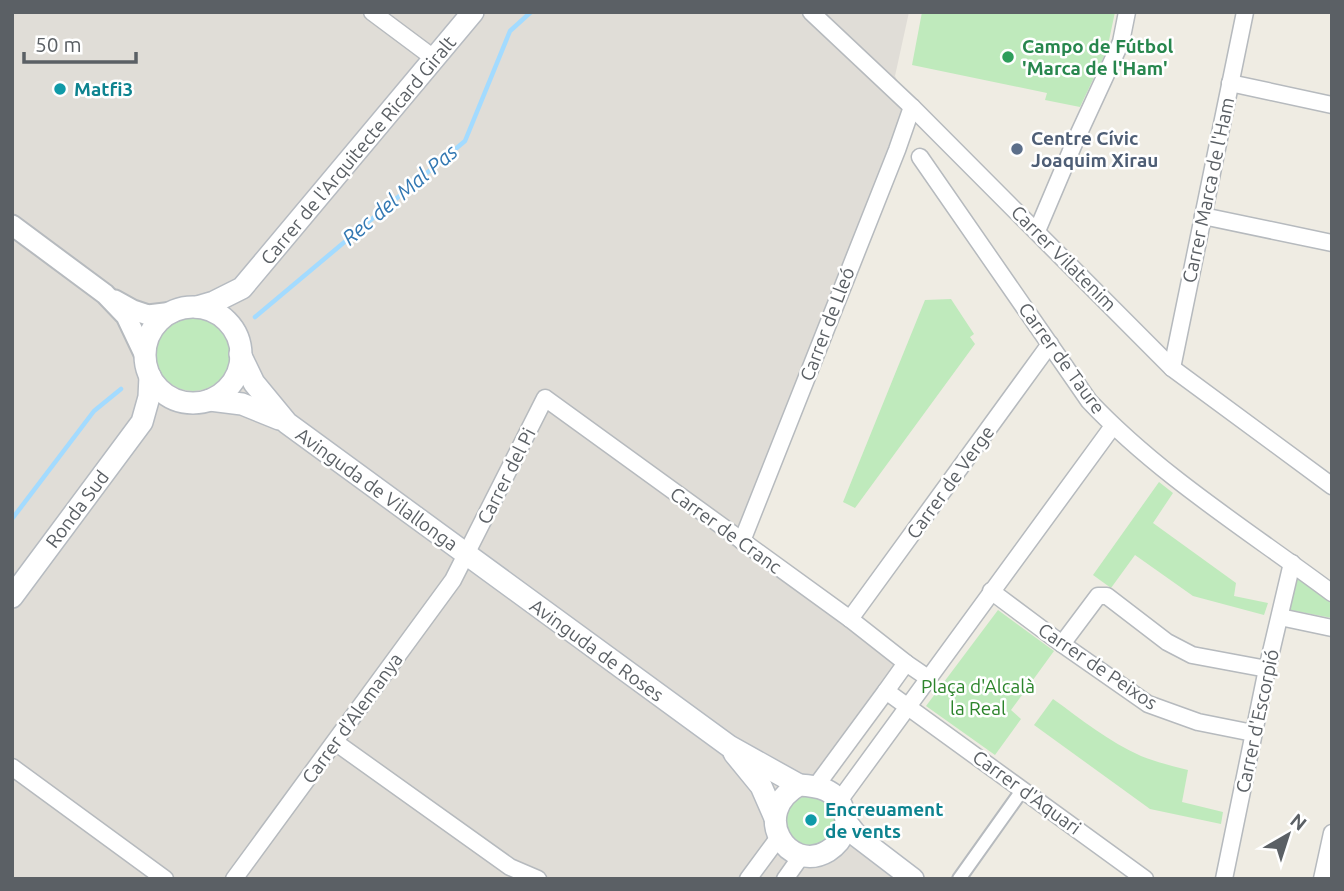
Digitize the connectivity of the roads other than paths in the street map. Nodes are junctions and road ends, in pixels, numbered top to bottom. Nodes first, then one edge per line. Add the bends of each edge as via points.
1 (372, 12) edge
2 (473, 12) edge
3 (811, 12) edge
4 (1127, 12) edge
5 (1245, 12) edge
6 (435, 59) junction
7 (1230, 83) junction
8 (1332, 105) edge
9 (912, 107) junction
10 (939, 134) junction
11 (897, 150) junction
12 (920, 157) junction
13 (1203, 216) junction
14 (12, 225) edge
15 (1037, 231) junction
16 (1332, 243) edge
17 (242, 288) junction
18 (104, 294) junction
19 (197, 307) junction
20 (173, 312) junction
21 (238, 344) junction
22 (1050, 344) junction
23 (148, 366) junction
24 (1172, 368) junction
25 (545, 398) joint
26 (210, 400) junction
27 (186, 402) junction
28 (142, 422) junction
29 (287, 423) junction
30 (1113, 426) junction
31 (1332, 486) edge
32 (742, 541) junction
33 (466, 554) junction
34 (1292, 563) junction
35 (991, 591) junction
36 (1332, 593) edge
37 (12, 597) edge
38 (1280, 617) junction
39 (849, 619) junction
40 (1332, 628) edge
41 (1062, 644) junction
42 (906, 663) junction
43 (1267, 669) junction
44 (928, 678) junction
45 (886, 691) junction
46 (908, 706) junction
47 (1254, 733) junction
48 (335, 742) junction
49 (729, 746) junction
50 (12, 767) edge
51 (808, 785) junction
52 (1023, 789) junction
53 (839, 800) junction
54 (847, 823) junction
55 (777, 828) junction
56 (1332, 833) edge
57 (834, 848) junction
58 (802, 855) junction
59 (890, 862) junction
60 (506, 873) edge
61 (1137, 876) edge
62 (1323, 878) edge
63 (165, 879) edge
64 (234, 879) edge
65 (538, 879) edge
66 (748, 879) edge
67 (785, 879) edge
68 (913, 879) edge
69 (959, 879) edge
70 (1224, 879) edge

1 - 6 street
2 - 6 main road, Carrer de l'Arquitecte Ricard Giralt
3 - 9 street, Carrer Vilatenim
4 - 15 street via 1121,41
5 - 7 street, Carrer Marca de l'Ham
6 - 17 main road, Carrer de l'Arquitecte Ricard Giralt
7 - 8 street
7 - 13 street, Carrer Marca de l'Ham
9 - 10 street, Carrer Vilatenim
9 - 11 street, Carrer de Lleó
10 - 12 street
10 - 15 street, Carrer Vilatenim
11 - 12 street
11 - 32 street, Carrer de Lleó
12 - 22 street, Carrer de Taure
13 - 16 street
13 - 24 street, Carrer Marca de l'Ham
14 - 18 street
15 - 24 street, Carrer Vilatenim
17 - 19 main road, Carrer de l'Arquitecte Ricard Giralt
17 - 21 main road via 236,315
18 - 20 street via 148,315
18 - 23 street via 126,316
19 - 20 main road
19 - 21 main road via 229,324
20 - 23 main road via 154,327 146,346
21 - 26 main road via 237,374 230,386
21 - 29 main road, Avinguda de Vilallonga via 254,383
22 - 30 street, Carrer de Taure via 1089,401
22 - 39 street, Carrer de Verge
23 - 27 main road via 163,392
23 - 28 main road, Ronda Sud via 149,397
24 - 31 street, Carrer Vilatenim
25 - 32 street, Carrer de Cranc
25 - 33 street, Carrer del Pi
26 - 27 main road
26 - 29 main road, Avinguda de Vilallonga via 242,404
27 - 28 main road, Ronda Sud
28 - 37 main road, Ronda Sud
29 - 33 main road, Avinguda de Vilallonga
30 - 34 street, Carrer de Taure via 1168,473
30 - 35 street
32 - 39 street, Carrer de Cranc
33 - 48 street, Carrer d'Alemanya via 453,580
33 - 49 main road, Avinguda de Roses
34 - 36 street, Carrer de Taure
34 - 38 street, Carrer d'Escorpió
35 - 41 street, Carrer de Peixos
35 - 44 street
38 - 40 street
38 - 43 street, Carrer d'Escorpió
39 - 42 street, Carrer de Cranc
41 - 43 street via 1098,596 1107,596 1167,642 1192,655
41 - 47 street, Carrer de Peixos via 1148,704 1198,722
42 - 44 street
42 - 45 street
43 - 47 street, Carrer d'Escorpió
44 - 46 street
45 - 46 street
45 - 51 street
46 - 52 street, Carrer d'Aquari
46 - 53 street
47 - 70 street, Carrer d'Escorpió
48 - 60 street
48 - 64 street, Carrer d'Alemanya
49 - 51 main road, Avinguda de Roses
49 - 55 main road, Avinguda de Roses via 761,786
50 - 63 street
51 - 53 main road
51 - 55 main road via 790,790 783,798
52 - 61 street, Carrer d'Aquari
52 - 69 street
53 - 54 main road
54 - 57 main road
54 - 59 main road
55 - 58 main road via 790,849
55 - 66 street
56 - 62 street
57 - 58 main road via 823,854
57 - 59 main road via 852,848
58 - 67 street
59 - 68 main road
60 - 65 street

